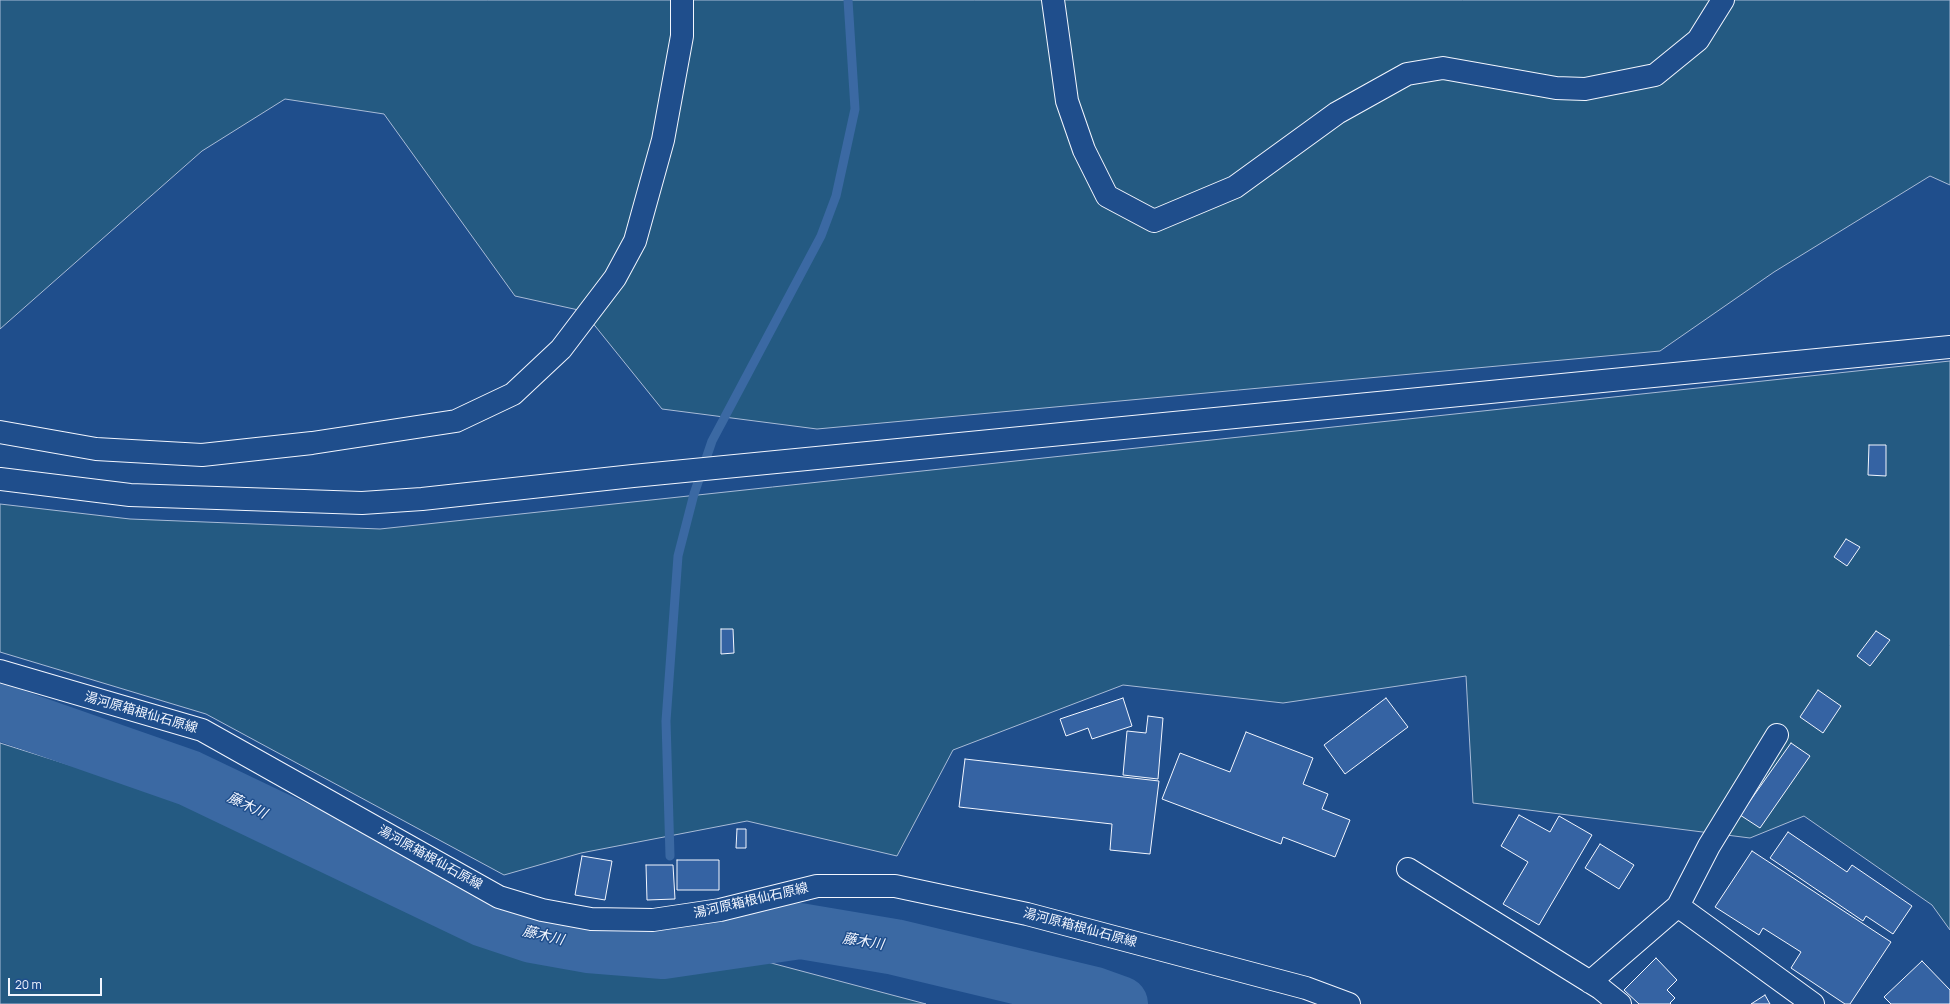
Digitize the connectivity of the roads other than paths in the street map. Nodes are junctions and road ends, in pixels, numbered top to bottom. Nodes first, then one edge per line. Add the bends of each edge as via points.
1 (682, 0) edge
2 (1054, 0) edge
3 (1723, 0) edge
4 (1950, 347) edge
5 (0, 432) edge
6 (0, 479) edge
7 (0, 671) edge
8 (1777, 735) dead end
9 (1408, 869) dead end
10 (1678, 906) junction
11 (1590, 982) junction
12 (1349, 1004) edge
13 (1620, 1004) edge
14 (1813, 1004) edge

1 - 5 street via 682,36 663,140 635,241 614,278 561,349 513,394 456,421 312,443 202,455 96,449
2 - 3 street via 1067,101 1084,150 1107,196 1154,220 1235,188 1337,113 1407,74 1443,68 1556,88 1585,89 1655,75 1698,40
4 - 6 street via 633,476 422,499 362,503 130,495
7 - 12 street, 湯河原箱根仙石原線 via 202,730 499,897 542,910 591,919 653,920 720,910 817,886 895,886 1027,914 1306,988
8 - 10 street via 1709,846
9 - 11 street
10 - 11 street
10 - 14 street
11 - 13 street

